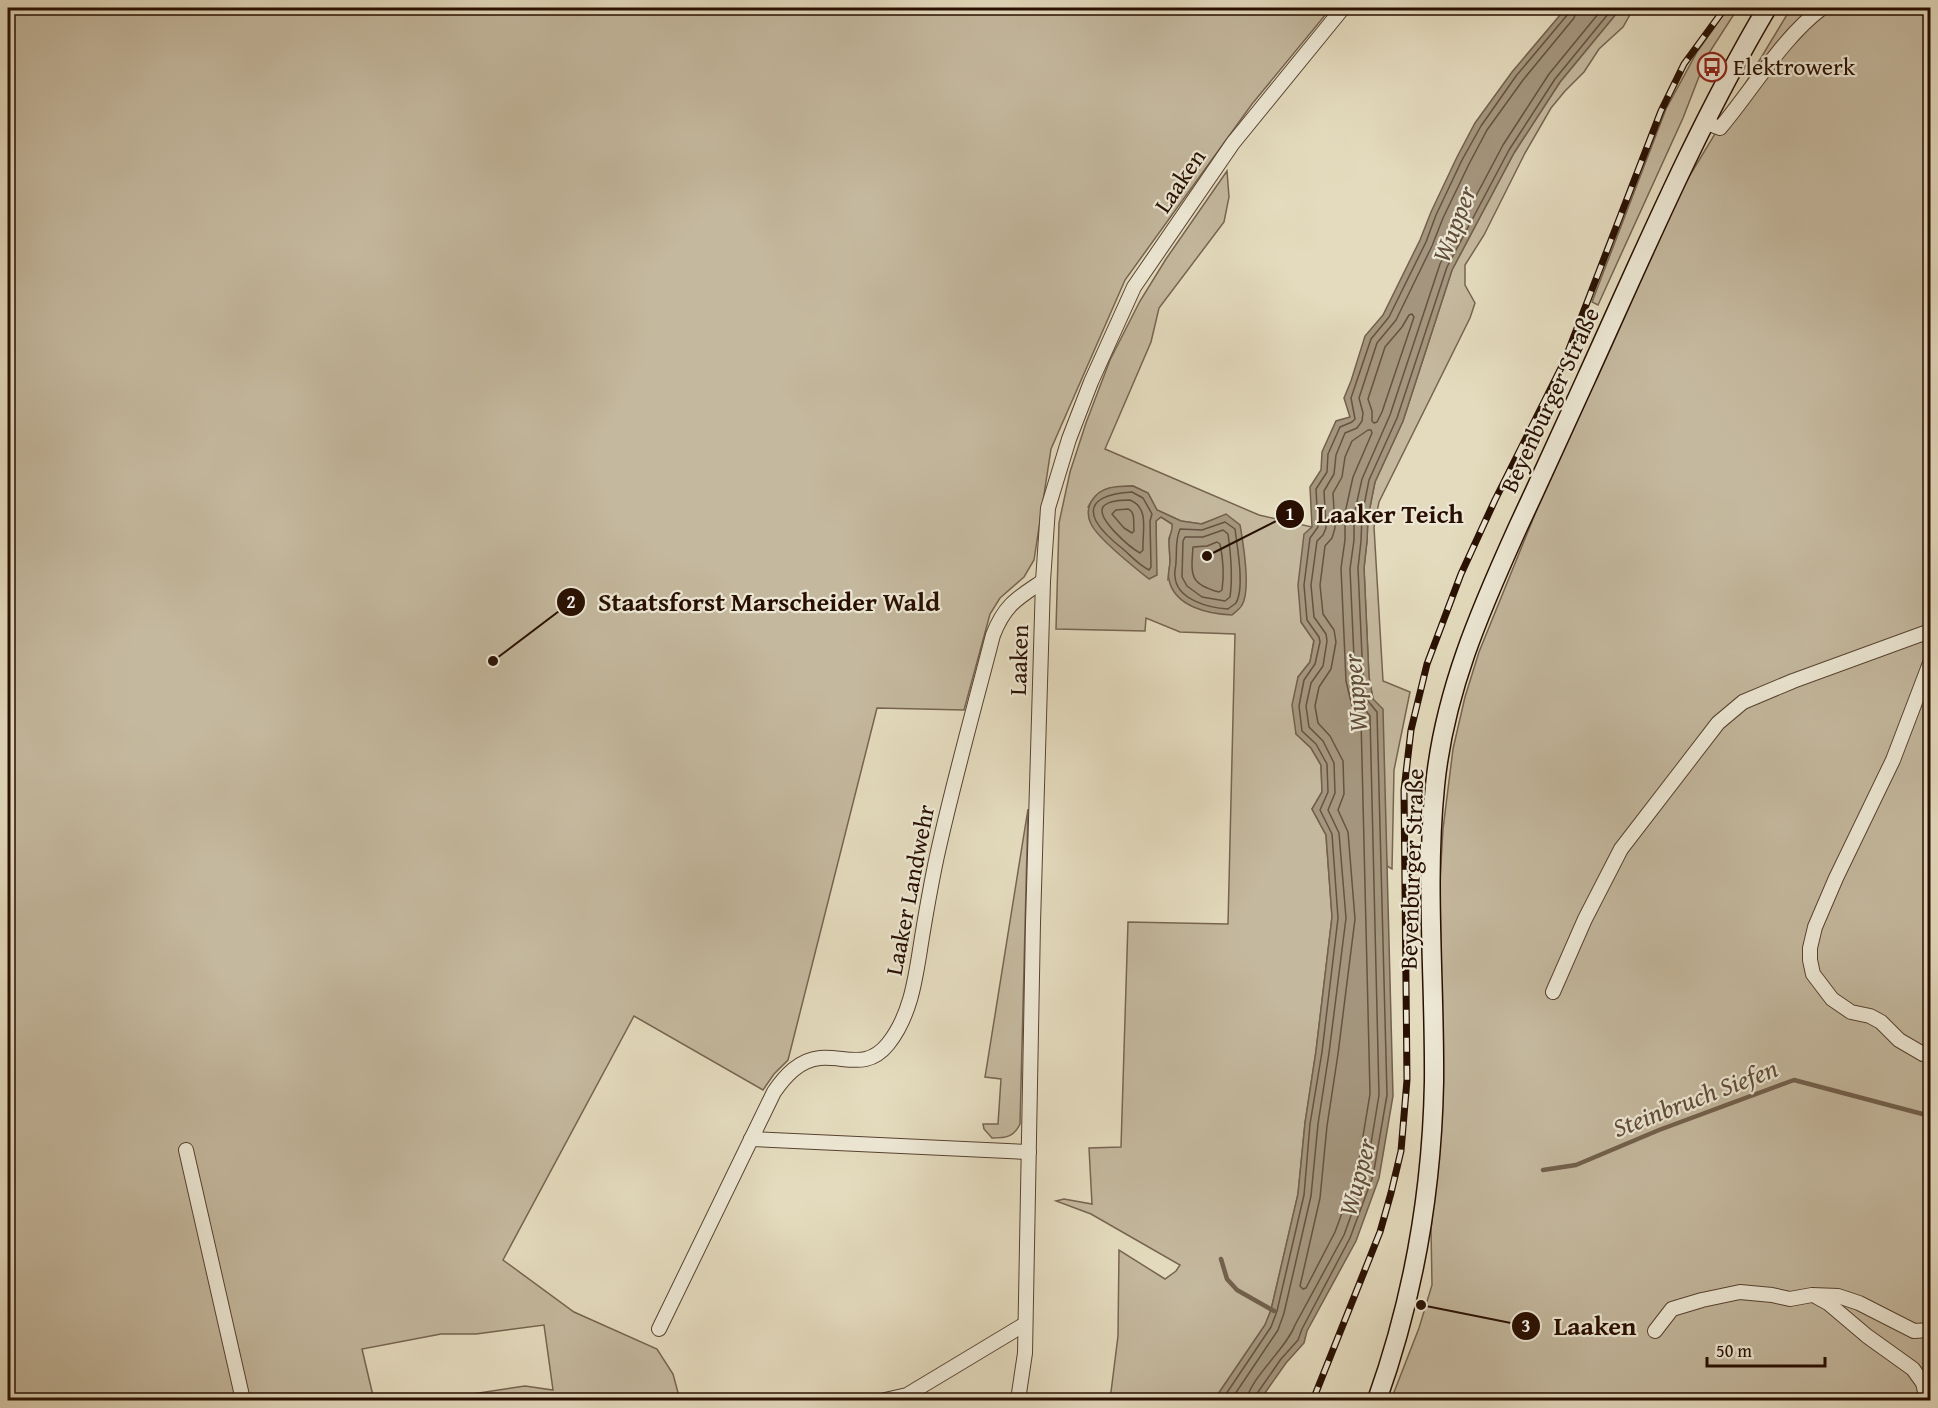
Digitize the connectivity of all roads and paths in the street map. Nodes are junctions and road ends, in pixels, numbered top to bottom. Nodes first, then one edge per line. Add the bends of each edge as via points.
1 (1343, 8) edge
2 (1767, 8) edge
3 (1822, 8) edge
4 (1704, 122) junction
5 (1043, 580) junction
6 (1930, 631) edge
7 (1930, 663) edge
8 (1553, 992) dead end
9 (1930, 1055) edge
10 (751, 1139) junction
11 (186, 1150) dead end
12 (1029, 1152) junction
13 (1812, 1295) junction
14 (1025, 1324) junction
15 (659, 1329) dead end
16 (1930, 1330) edge
17 (1655, 1331) dead end
18 (243, 1401) edge
19 (885, 1401) edge
20 (1018, 1401) edge
21 (1377, 1401) edge
22 (1927, 1401) edge

1 - 5 street, Laaken via 1233,143 1134,287 1069,439 1048,508
2 - 4 main road, Beyenburger Straße
3 - 4 street via 1774,59 1720,128
4 - 21 main road, Beyenburger Straße via 1485,600 1453,693 1435,785 1432,830 1434,1080 1427,1183 1411,1278
5 - 10 street, Laaker Landwehr via 1011,603 993,635 948,807 905,1015 886,1046 866,1060 818,1058 784,1077
5 - 12 street, Laaken
6 - 8 street via 1743,702 1718,723 1621,849
7 - 9 street via 1893,760 1836,878 1809,948 1813,974 1832,999 1851,1012 1881,1022 1899,1040
10 - 12 street
10 - 15 street, Laaker Landwehr
11 - 18 street
12 - 14 street, Laaken
13 - 16 street via 1838,1296 1914,1331
13 - 17 street via 1790,1299 1740,1292 1702,1300 1672,1310
13 - 22 street via 1828,1303 1913,1369 1923,1383
14 - 19 street via 907,1395
14 - 20 street, Laaken

